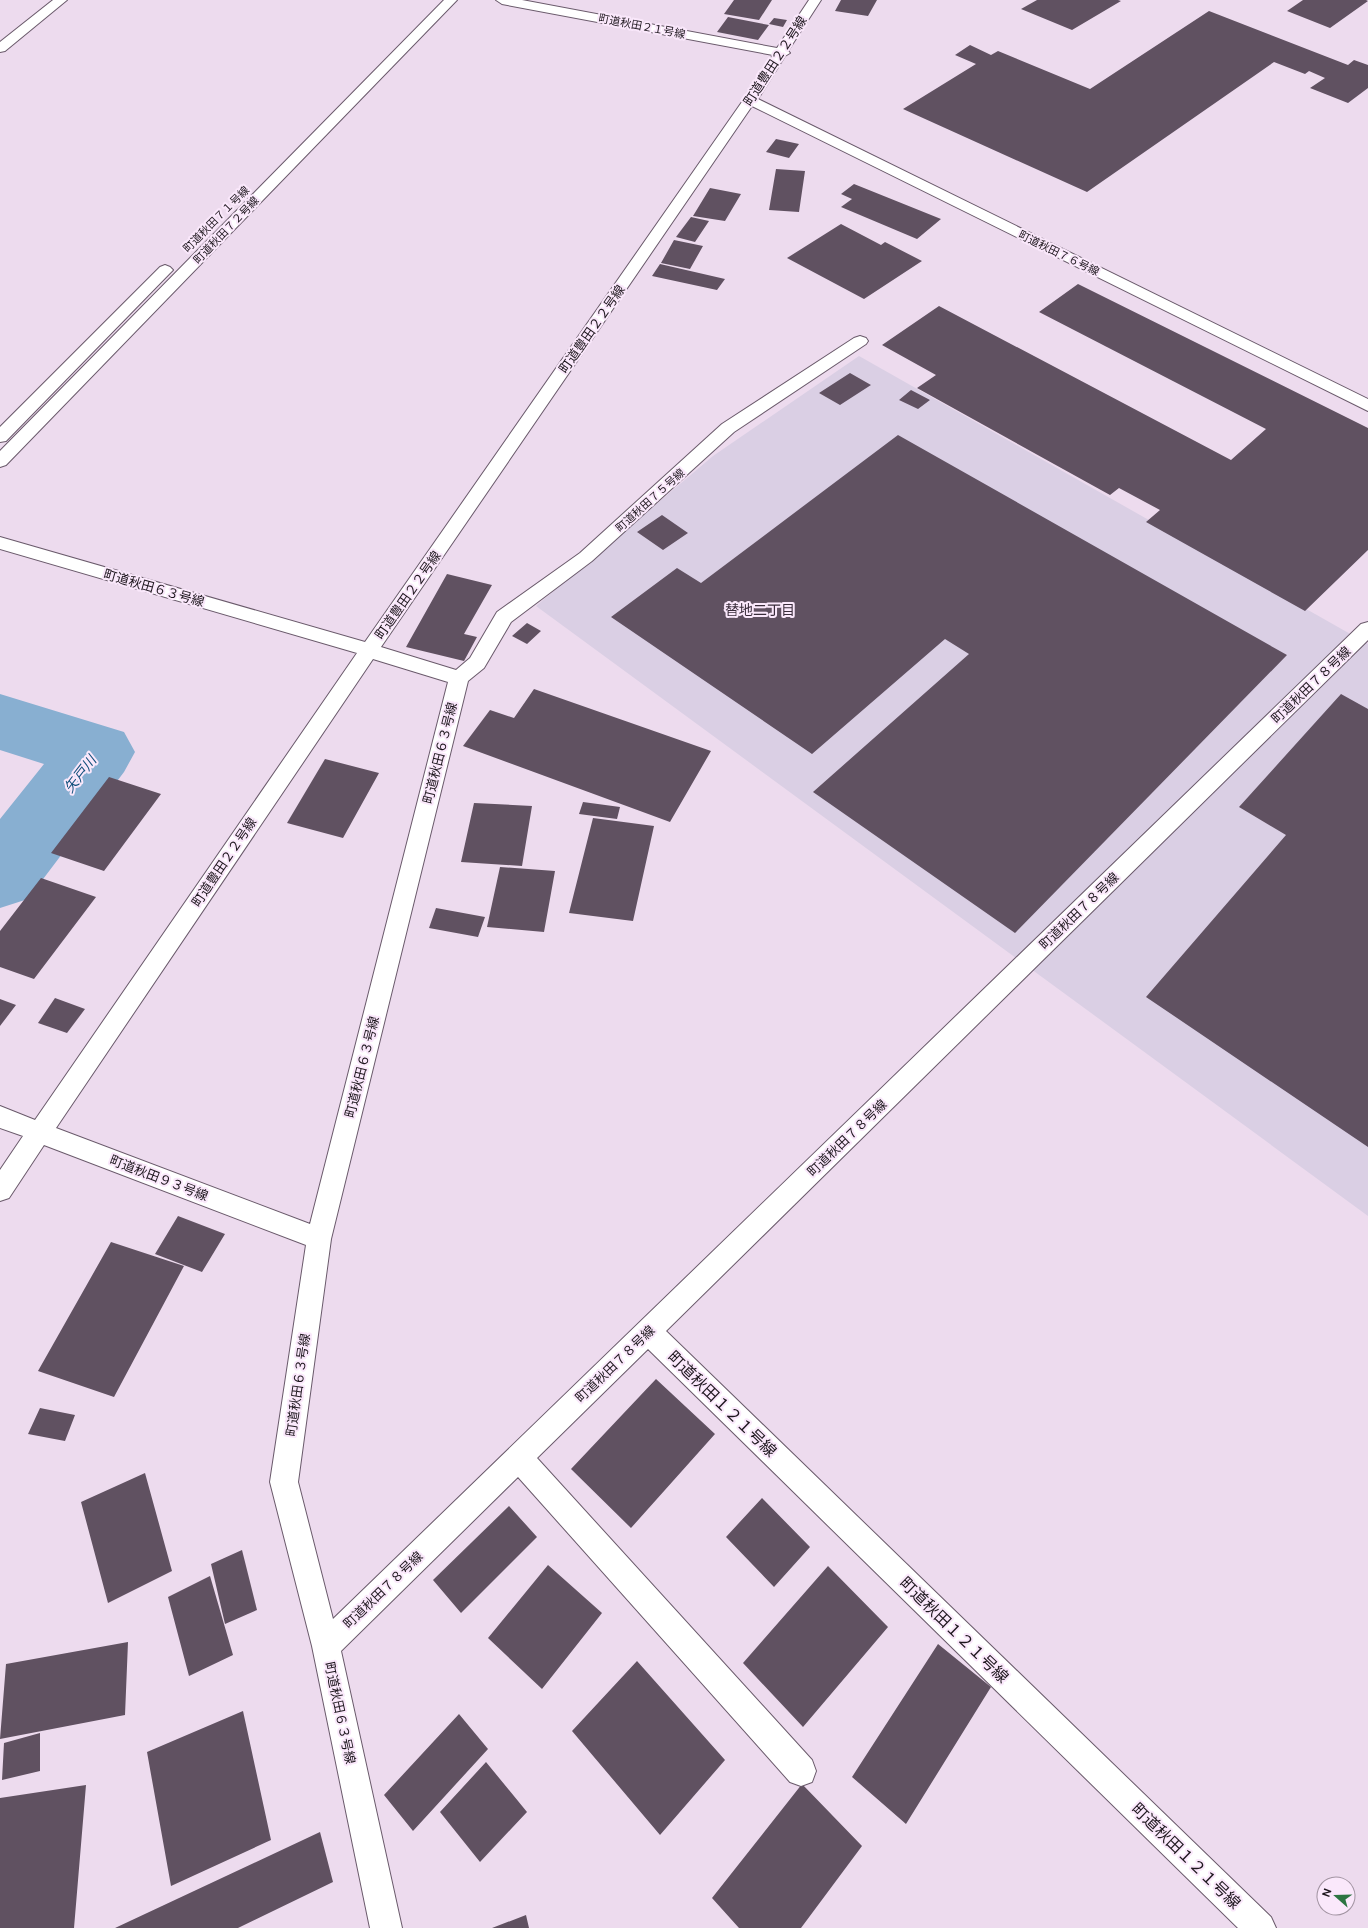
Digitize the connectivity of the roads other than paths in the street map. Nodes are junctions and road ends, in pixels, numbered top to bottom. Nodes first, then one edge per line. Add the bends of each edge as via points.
1 (61, 0) edge
2 (432, 0) edge
3 (451, 0) edge
4 (502, 0) edge
5 (815, 0) edge
6 (0, 48) edge
7 (783, 53) junction
8 (750, 100) junction
9 (320, 114) dead end
10 (174, 261) dead end
11 (860, 342) dead end
12 (1368, 406) edge
13 (0, 437) edge
14 (0, 461) edge
15 (0, 543) edge
16 (1368, 629) edge
17 (370, 650) junction
18 (459, 678) junction
19 (0, 1117) edge
20 (39, 1132) junction
21 (0, 1190) edge
22 (319, 1239) junction
23 (648, 1332) junction
24 (519, 1458) junction
25 (326, 1646) junction
26 (801, 1771) dead end
27 (386, 1928) edge
28 (1260, 1928) edge

1 - 6 street
2 - 9 street
3 - 14 street, 町道秋田７２号線
4 - 7 street, 町道秋田２１号線
5 - 7 street, 町道豊田２２号線
7 - 8 street, 町道豊田２２号線
8 - 12 street, 町道秋田７６号線
8 - 17 street, 町道豊田２２号線
10 - 13 street, 町道秋田７１号線
11 - 18 street, 町道秋田７５号線 via 728,428 586,557 504,618 477,663
15 - 17 street, 町道秋田６３号線
16 - 23 street, 町道秋田７８号線
17 - 18 street, 町道秋田６３号線
17 - 20 street, 町道豊田２２号線
18 - 22 street, 町道秋田６３号線
19 - 20 street, 町道秋田９３号線
20 - 21 street, 町道豊田２２号線
20 - 22 street, 町道秋田９３号線
22 - 25 street, 町道秋田６３号線 via 284,1482
23 - 24 street, 町道秋田７８号線
23 - 28 street, 町道秋田１２１号線
24 - 25 street, 町道秋田７８号線
24 - 26 street
25 - 27 street, 町道秋田６３号線

